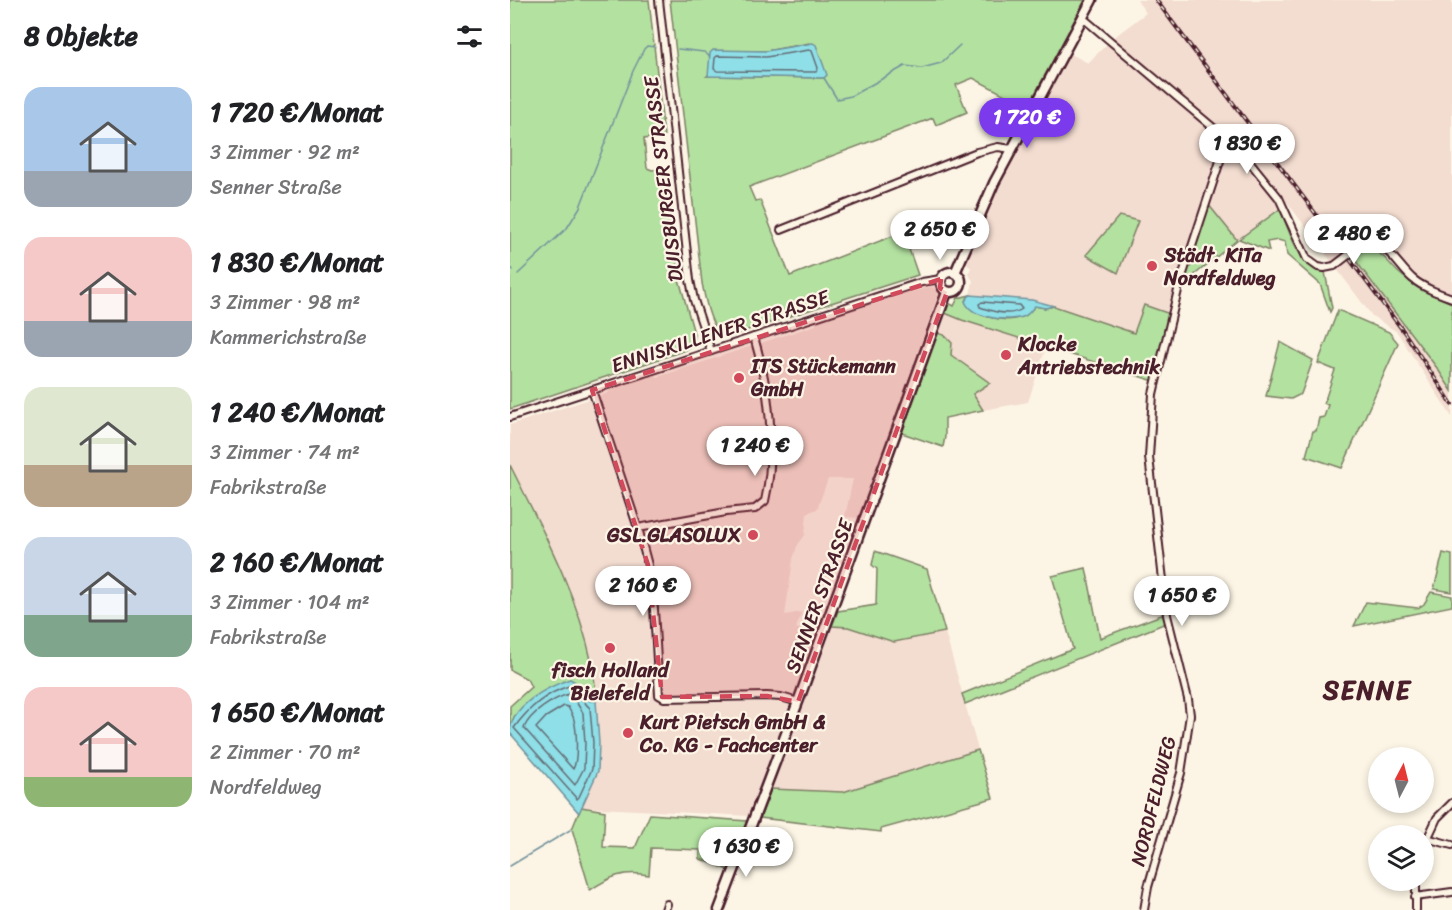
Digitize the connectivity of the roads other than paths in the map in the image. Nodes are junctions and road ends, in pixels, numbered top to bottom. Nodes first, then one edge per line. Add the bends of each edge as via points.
1 (659, 0) edge
2 (1092, 0) edge
3 (1083, 18) junction
4 (1229, 140) junction
5 (1012, 149) junction
6 (781, 230) dead end
7 (955, 273) junction
8 (941, 279) junction
9 (947, 292) junction
10 (1452, 298) edge
11 (754, 337) junction
12 (711, 351) junction
13 (592, 390) junction
14 (510, 417) edge
15 (638, 528) junction
16 (798, 702) junction
17 (1452, 803) edge
18 (1433, 825) edge
19 (1434, 840) edge
20 (1452, 845) edge
21 (1415, 891) edge
22 (1452, 892) edge
23 (1415, 897) junction
24 (719, 910) edge
25 (1144, 910) edge
26 (1416, 910) edge

1 - 12 street, DUISBURGER STRASSE via 691,286
2 - 3 street
3 - 4 street
3 - 5 street
4 - 10 street, bridge via 1279,198 1307,259 1317,267 1334,266 1369,243 1382,247 1413,279
4 - 25 street, NORDFELDWEG via 1179,286 1153,396 1149,457 1167,615 1190,715 1181,773
5 - 6 street via 998,147 977,152
5 - 7 street
7 - 8 street via 946,273
7 - 9 street via 960,276 961,285 956,292
8 - 9 street
8 - 11 street, ENNISKILLENER STRASSE
9 - 16 street, SENNER STRASSE
11 - 12 street, ENNISKILLENER STRASSE
11 - 15 street via 769,404 765,501 755,509
12 - 13 street, ENNISKILLENER STRASSE
13 - 14 street, ENNISKILLENER STRASSE
13 - 15 street
15 - 16 street via 652,585 659,695 767,696
16 - 24 street, SENNER STRASSE
17 - 18 street
19 - 20 street
21 - 23 street
22 - 23 street
23 - 26 street

